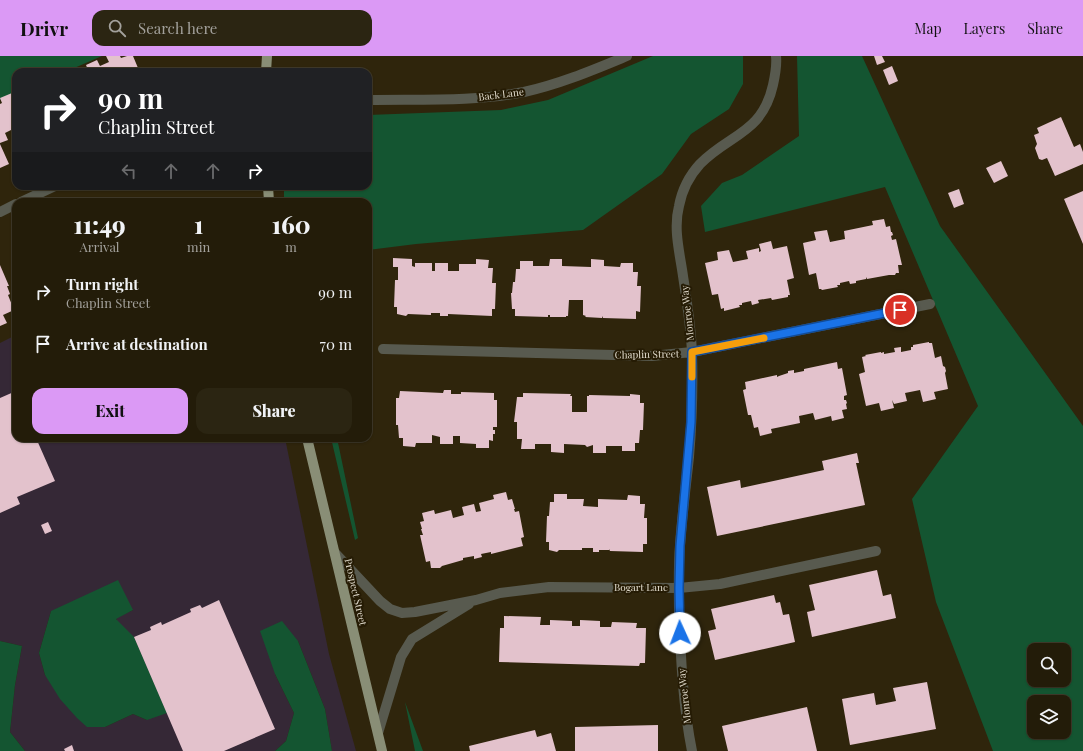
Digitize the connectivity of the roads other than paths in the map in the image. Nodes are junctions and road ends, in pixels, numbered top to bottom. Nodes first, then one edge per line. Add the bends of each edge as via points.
1 (267, 56) edge
2 (628, 56) edge
3 (776, 56) edge
4 (266, 68) edge
5 (372, 100) edge
6 (46, 190) edge
7 (30, 198) edge
8 (12, 206) edge
9 (0, 212) edge
10 (930, 304) dead end
11 (383, 349) dead end
12 (692, 352) junction
13 (308, 442) edge
14 (876, 551) dead end
15 (335, 553) junction
16 (679, 588) junction
17 (476, 600) junction
18 (378, 733) junction
19 (382, 751) edge
20 (692, 751) edge

1 - 4 main road
2 - 5 street, Back Lane via 590,72 522,92 463,98
3 - 12 street, Monroe Way via 770,96 756,122 700,164 682,193 678,210 678,245
6 - 7 street
8 - 9 street
10 - 12 street, Chaplin Street
11 - 12 street, Chaplin Street via 652,356
12 - 16 street, Monroe Way via 691,422 680,546
13 - 15 main road, Prospect Street
14 - 16 street, Bogart Lane via 720,584
15 - 17 street, Bogart Lane via 380,601 390,609 402,613
15 - 18 main road, Prospect Street
16 - 17 street, Bogart Lane via 548,587 500,593
16 - 20 street, Monroe Way via 684,702
17 - 18 street, Bogart Lane via 412,639 401,658
18 - 19 main road, Prospect Street

